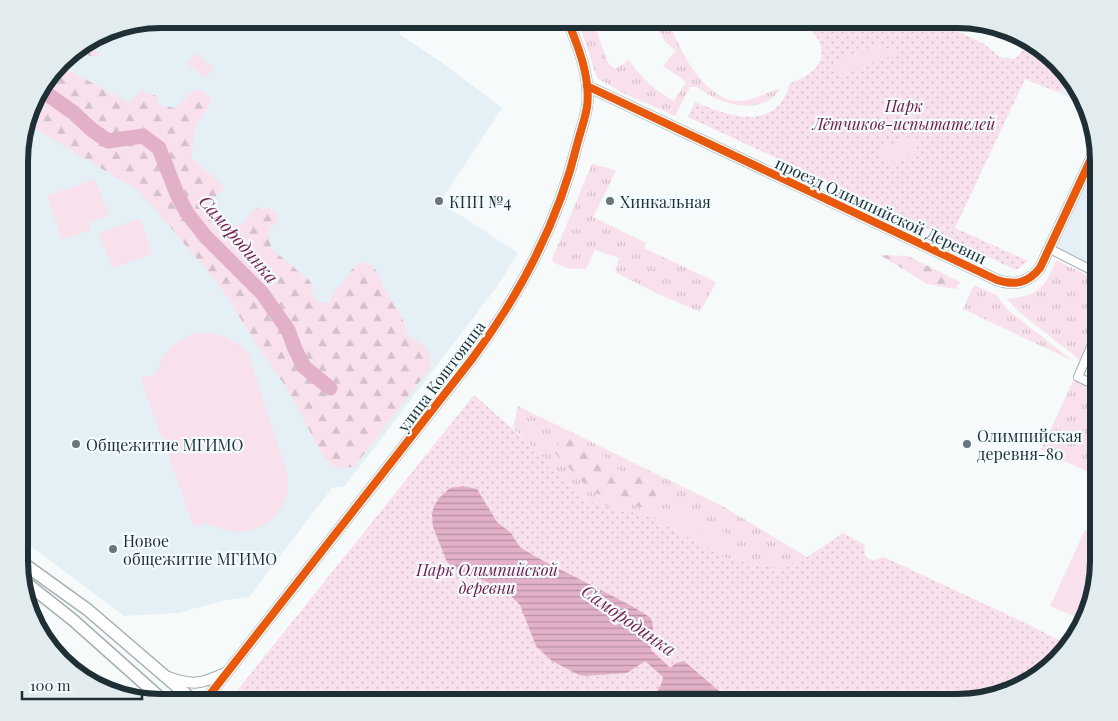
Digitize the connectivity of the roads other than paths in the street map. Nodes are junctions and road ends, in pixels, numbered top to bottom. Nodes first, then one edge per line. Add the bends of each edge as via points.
1 (570, 27) edge
2 (587, 86) junction
3 (1090, 161) edge
4 (1050, 249) junction
5 (1090, 269) edge
6 (1090, 349) edge
7 (1090, 382) edge
8 (28, 567) edge
9 (30, 586) edge
10 (228, 672) junction
11 (165, 676) junction
12 (155, 693) edge
13 (186, 694) edge
14 (210, 694) edge

1 - 2 street, улица Коштоянца
2 - 4 street, проезд Олимпийской Деревни via 1008,284 1029,279 1040,268
2 - 10 street, улица Коштоянца via 587,107 562,195 537,256 498,324
3 - 4 street, проезд Олимпийской Деревни
4 - 5 street
6 - 7 street via 1078,376
8 - 11 main road via 88,610
9 - 12 main road via 74,620
10 - 11 street via 193,684
10 - 14 street, улица Коштоянца
11 - 13 main road

